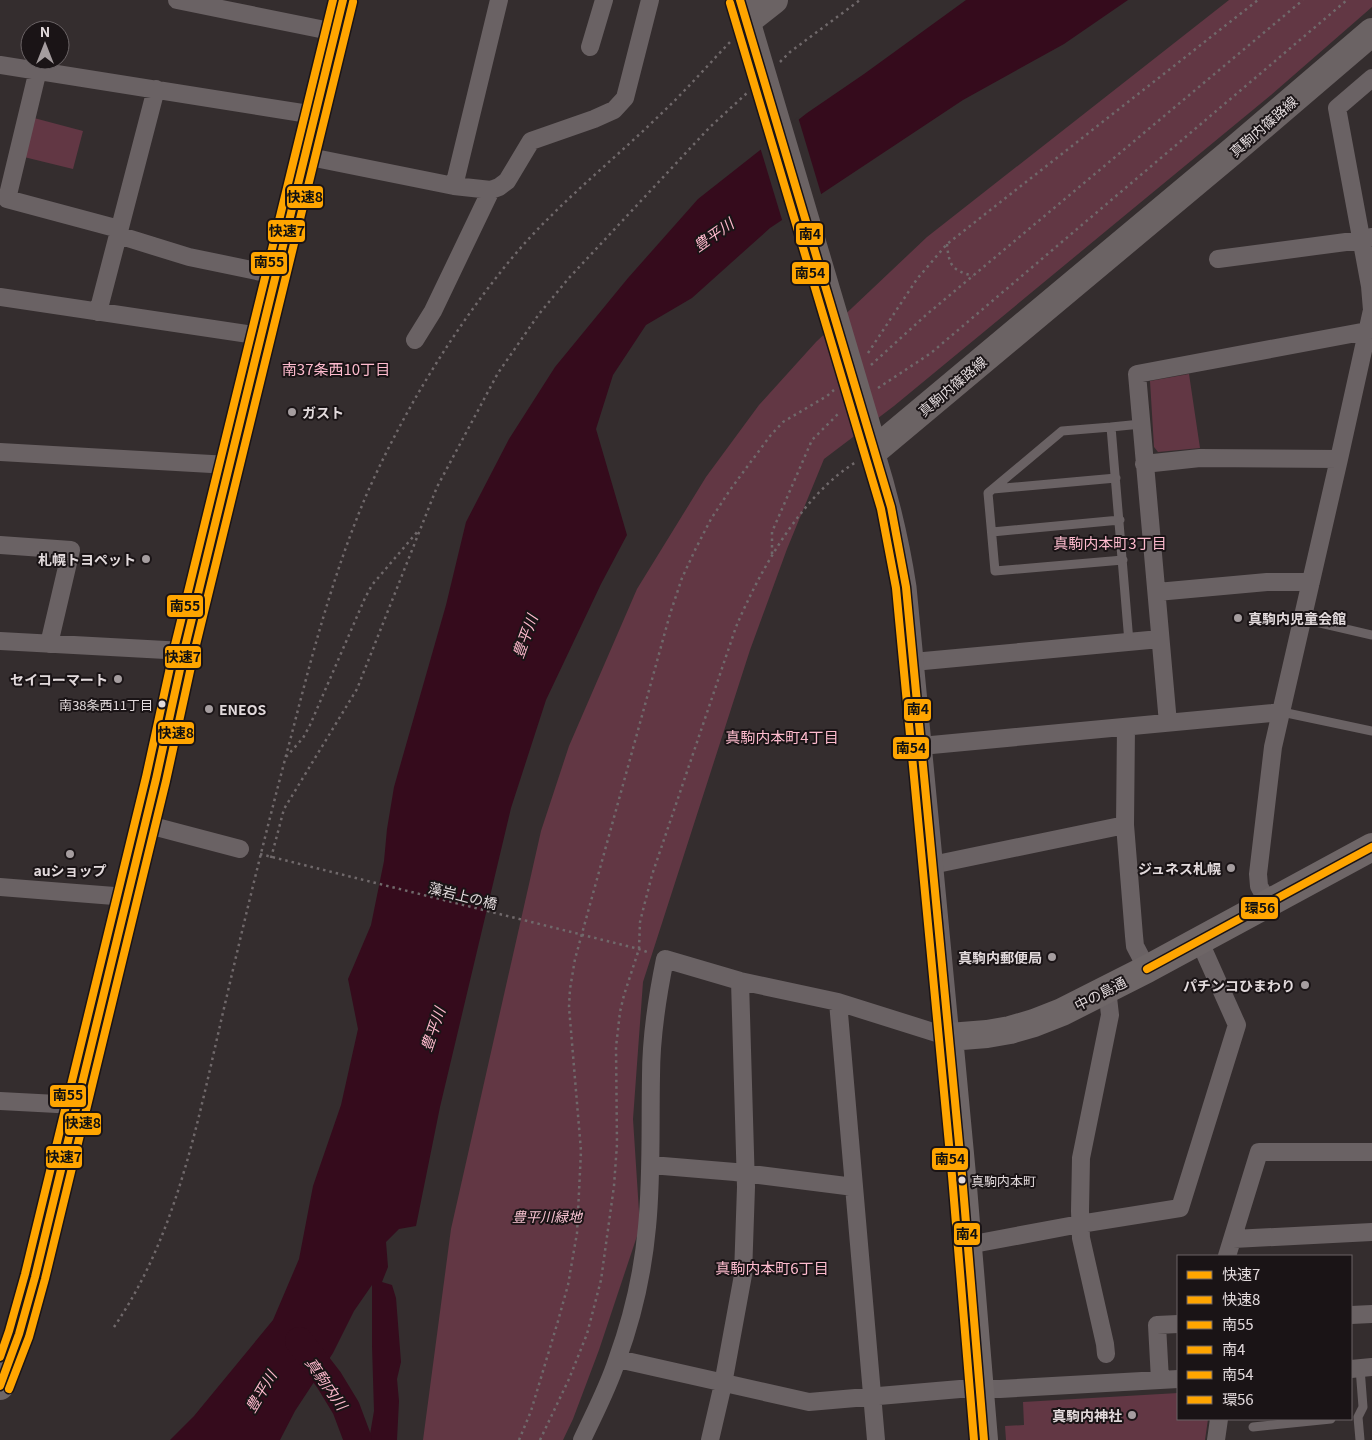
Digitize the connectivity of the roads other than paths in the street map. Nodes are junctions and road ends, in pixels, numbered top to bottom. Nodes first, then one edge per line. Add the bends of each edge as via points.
1 (177, 0) edge
2 (343, 0) edge
3 (500, 0) edge
4 (604, 0) edge
5 (650, 0) edge
6 (774, 0) edge
7 (743, 27) edge
8 (335, 32) junction
9 (1372, 32) edge
10 (590, 47) dead end
11 (0, 65) edge
12 (20, 68) edge
13 (38, 70) joint
14 (1372, 78) edge
15 (156, 89) junction
16 (315, 114) junction
17 (305, 156) junction
18 (454, 186) junction
19 (491, 190) junction
20 (118, 232) junction
21 (1366, 239) edge
22 (1218, 259) dead end
23 (276, 275) junction
24 (0, 297) edge
25 (98, 312) junction
26 (1367, 331) junction
27 (261, 336) junction
28 (416, 340) dead end
29 (1141, 424) junction
30 (1112, 427) junction
31 (871, 439) junction
32 (0, 452) edge
33 (1339, 459) junction
34 (1144, 464) junction
35 (229, 465) junction
36 (1116, 478) junction
37 (993, 489) junction
38 (1120, 520) junction
39 (992, 532) junction
40 (0, 545) edge
41 (1123, 560) junction
42 (1311, 582) junction
43 (1157, 592) junction
44 (1303, 619) junction
45 (1372, 636) edge
46 (1160, 638) junction
47 (0, 641) edge
48 (1129, 642) junction
49 (49, 644) junction
50 (184, 651) junction
51 (913, 662) junction
52 (1282, 712) junction
53 (1168, 723) junction
54 (1126, 727) junction
55 (1372, 731) edge
56 (921, 746) junction
57 (145, 824) junction
58 (1125, 825) junction
59 (1372, 847) edge
60 (240, 849) dead end
61 (932, 865) junction
62 (0, 887) edge
63 (127, 897) junction
64 (1268, 903) junction
65 (1199, 940) junction
66 (1147, 969) junction
67 (740, 981) junction
68 (1107, 989) junction
69 (838, 1002) junction
70 (949, 1037) junction
71 (0, 1101) edge
72 (76, 1105) junction
73 (1372, 1152) edge
74 (651, 1165) junction
75 (745, 1174) junction
76 (854, 1187) junction
77 (1080, 1224) junction
78 (1372, 1232) edge
79 (1233, 1239) junction
80 (968, 1246) junction
81 (1227, 1255) edge
82 (1372, 1314) edge
83 (1352, 1315) edge
84 (1177, 1324) edge
85 (1106, 1354) dead end
86 (618, 1359) junction
87 (1361, 1368) edge
88 (1177, 1379) edge
89 (1160, 1380) junction
90 (723, 1384) junction
91 (0, 1386) edge
92 (979, 1389) junction
93 (872, 1396) junction
94 (1354, 1417) edge
95 (1219, 1420) edge
96 (1322, 1420) edge
97 (1253, 1427) dead end
98 (582, 1440) edge
99 (710, 1440) edge
100 (876, 1440) edge
101 (984, 1440) edge
102 (1216, 1440) edge
103 (1360, 1440) edge

1 - 8 street
2 - 8 highway
3 - 18 street
4 - 10 street
5 - 19 street via 625,98 614,110 531,141 507,181
6 - 7 main road
7 - 31 main road
8 - 16 highway
9 - 31 main road, 真駒内篠路線 via 1234,150
11 - 12 street
13 - 15 street
13 - 20 street via 7,199
14 - 21 street via 1337,108
15 - 16 street
15 - 20 street
16 - 17 highway
17 - 18 street
17 - 23 highway
18 - 19 street
19 - 28 street
20 - 23 street via 189,256
20 - 25 street
21 - 22 street
21 - 26 street via 1372,310
23 - 27 highway
24 - 25 street
25 - 27 street
26 - 29 street via 1137,374
26 - 33 street
27 - 35 highway
29 - 30 lane
29 - 34 street
30 - 36 lane
30 - 37 lane via 1062,431
31 - 51 street via 898,540
32 - 35 street
33 - 34 street via 1200,458
33 - 42 street
34 - 43 street
35 - 50 highway
36 - 37 lane
36 - 38 lane
37 - 39 lane via 988,493
38 - 39 lane
38 - 41 lane
39 - 41 lane via 995,571
40 - 49 street via 71,550
41 - 48 lane
42 - 43 street via 1267,582
42 - 44 street
43 - 46 street
44 - 45 lane
44 - 52 street
46 - 48 street
46 - 53 street
47 - 49 street
48 - 51 street
49 - 50 street
50 - 57 highway
51 - 56 street
52 - 53 street
52 - 55 lane
52 - 64 street via 1273,747 1258,874 1259,886
53 - 54 street
54 - 56 street
54 - 58 street
56 - 61 street
57 - 60 street
57 - 63 highway
58 - 61 street
58 - 66 street via 1135,946
59 - 64 highway, 中の島通
61 - 70 street
62 - 63 street
63 - 72 highway
64 - 65 highway, 中の島通
65 - 66 highway, 中の島通
65 - 77 street via 1237,1025 1180,1208
66 - 68 highway, 中の島通
67 - 69 street
67 - 74 street via 665,959 656,1001 652,1047
67 - 75 street
68 - 70 highway, 中の島通 via 1034,1023 998,1032
68 - 77 street via 1110,1015 1081,1158
69 - 70 street
69 - 76 street
70 - 80 highway
71 - 72 street
72 - 91 highway via 28,1305
73 - 79 street via 1259,1152
74 - 75 street
74 - 86 street via 647,1229 634,1303
75 - 76 street
75 - 90 street via 743,1275
76 - 93 street
77 - 80 street
77 - 85 street
78 - 79 street
79 - 81 street
80 - 92 highway
82 - 83 street
84 - 89 street via 1157,1325
86 - 90 street
86 - 98 street
87 - 94 lane via 1363,1408
88 - 89 street
89 - 92 street
90 - 93 street via 808,1402
90 - 99 street
92 - 93 street
92 - 101 highway
93 - 100 street
94 - 103 lane
95 - 102 street
96 - 97 lane

